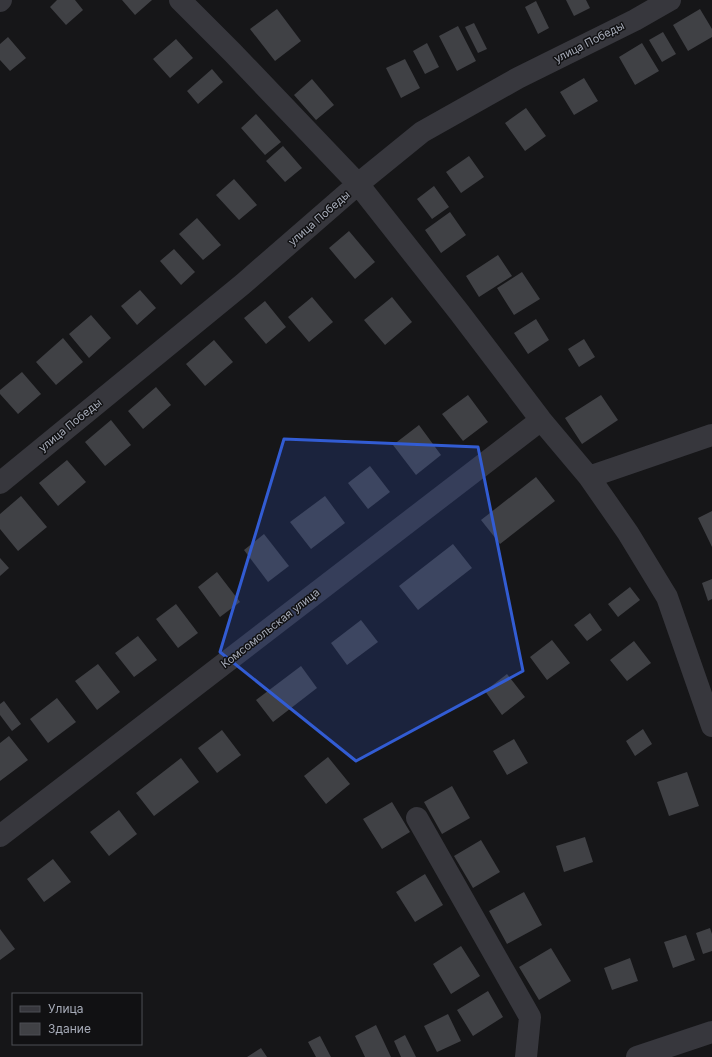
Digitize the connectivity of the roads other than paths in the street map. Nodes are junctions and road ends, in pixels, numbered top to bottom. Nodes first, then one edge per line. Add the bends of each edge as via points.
1 (180, 0) edge
2 (670, 0) edge
3 (358, 184) junction
4 (541, 420) junction
5 (712, 435) edge
6 (589, 477) junction
7 (0, 483) edge
8 (712, 726) edge
9 (417, 818) dead end
10 (0, 836) edge
11 (712, 1032) edge
12 (526, 1057) edge
13 (637, 1057) edge

1 - 3 street
2 - 3 street, улица Победы via 518,78 422,132
3 - 4 street
3 - 7 street, улица Победы via 243,284
4 - 6 street
4 - 10 street, Комсомольская улица
5 - 6 street
6 - 8 street via 628,533 667,597
9 - 12 street via 530,1017
11 - 13 street

